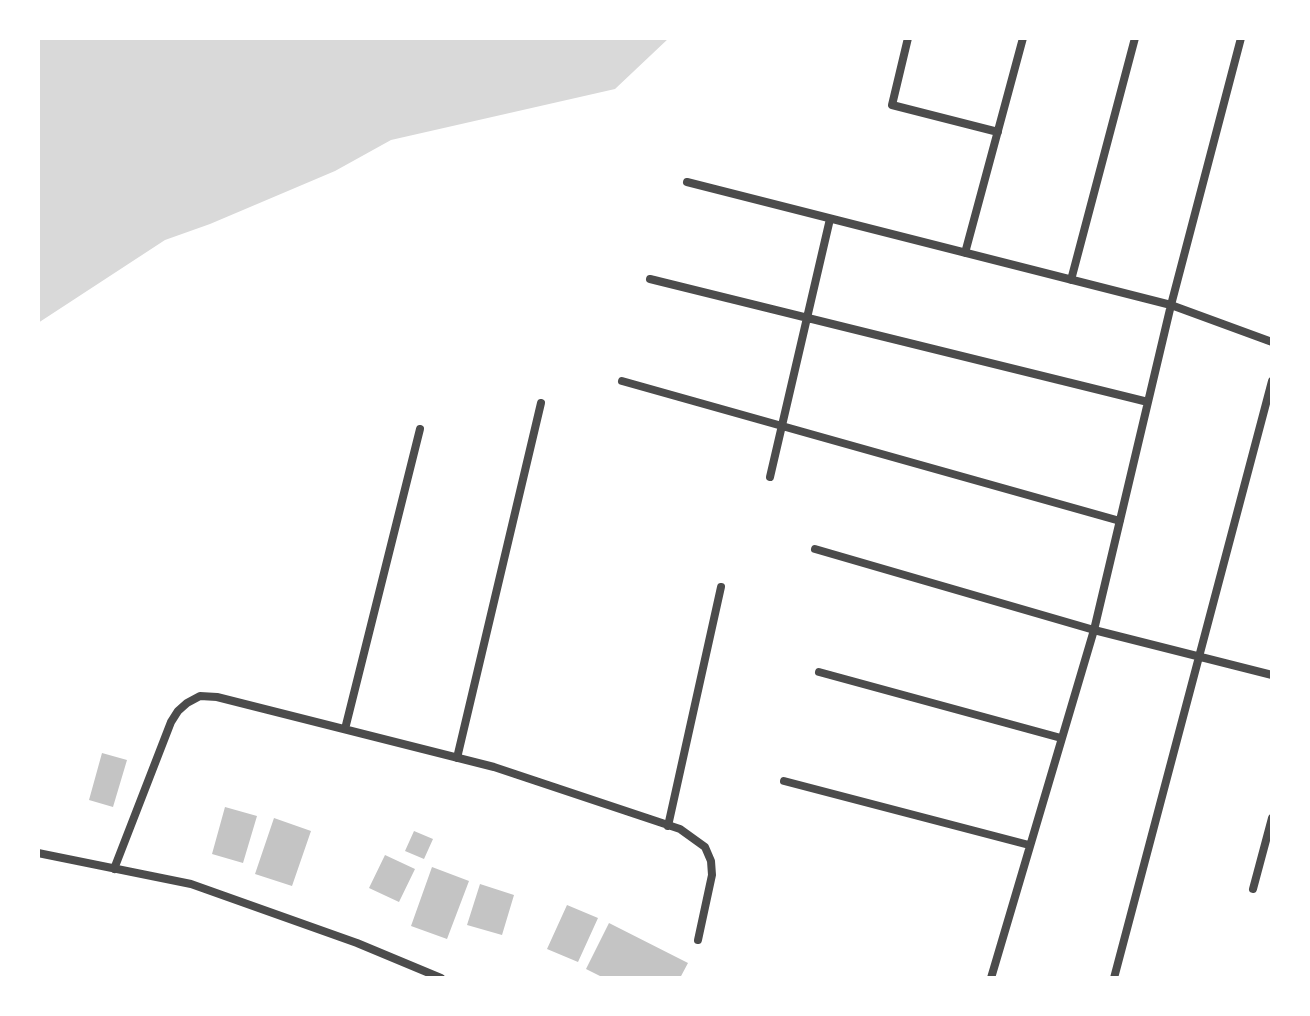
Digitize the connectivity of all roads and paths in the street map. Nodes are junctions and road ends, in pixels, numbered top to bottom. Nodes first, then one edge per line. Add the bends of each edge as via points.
1 (908, 38) edge
2 (1023, 38) edge
3 (1135, 38) edge
4 (1241, 38) edge
5 (998, 132) junction
6 (687, 182) dead end
7 (830, 219) junction
8 (965, 253) junction
9 (650, 279) dead end
10 (1071, 280) junction
11 (1171, 305) junction
12 (808, 318) junction
13 (1272, 342) edge
14 (622, 381) dead end
15 (1272, 381) edge
16 (1148, 402) junction
17 (541, 403) dead end
18 (782, 428) junction
19 (420, 429) dead end
20 (770, 477) dead end
21 (1120, 521) junction
22 (815, 549) dead end
23 (721, 587) dead end
24 (1094, 630) junction
25 (1200, 655) junction
26 (819, 672) dead end
27 (1272, 675) edge
28 (345, 729) junction
29 (1061, 738) junction
30 (457, 758) junction
31 (784, 781) dead end
32 (1272, 818) edge
33 (668, 826) junction
34 (1029, 845) junction
35 (38, 853) edge
36 (114, 869) junction
37 (1253, 889) dead end
38 (698, 940) dead end
39 (441, 978) edge
40 (991, 978) edge
41 (1114, 978) edge

1 - 5 street via 892,105
2 - 5 street
3 - 10 street
4 - 11 street
5 - 8 street
6 - 7 street
7 - 8 street
7 - 12 street
8 - 10 street
9 - 12 street
10 - 11 street
11 - 13 street
11 - 16 street
12 - 16 street
12 - 18 street
14 - 18 street
15 - 25 street
16 - 21 street
17 - 30 street
18 - 20 street
18 - 21 street
19 - 28 street
21 - 24 street
22 - 24 street
23 - 33 street
24 - 25 street
24 - 29 street
25 - 27 street
25 - 41 street
26 - 29 street
28 - 30 street
28 - 36 street via 217,697 200,696 187,703 171,722
29 - 34 street
30 - 33 street
31 - 34 street
32 - 37 street
33 - 38 street via 705,847 711,861
34 - 40 street
35 - 36 street
36 - 39 street via 191,884

